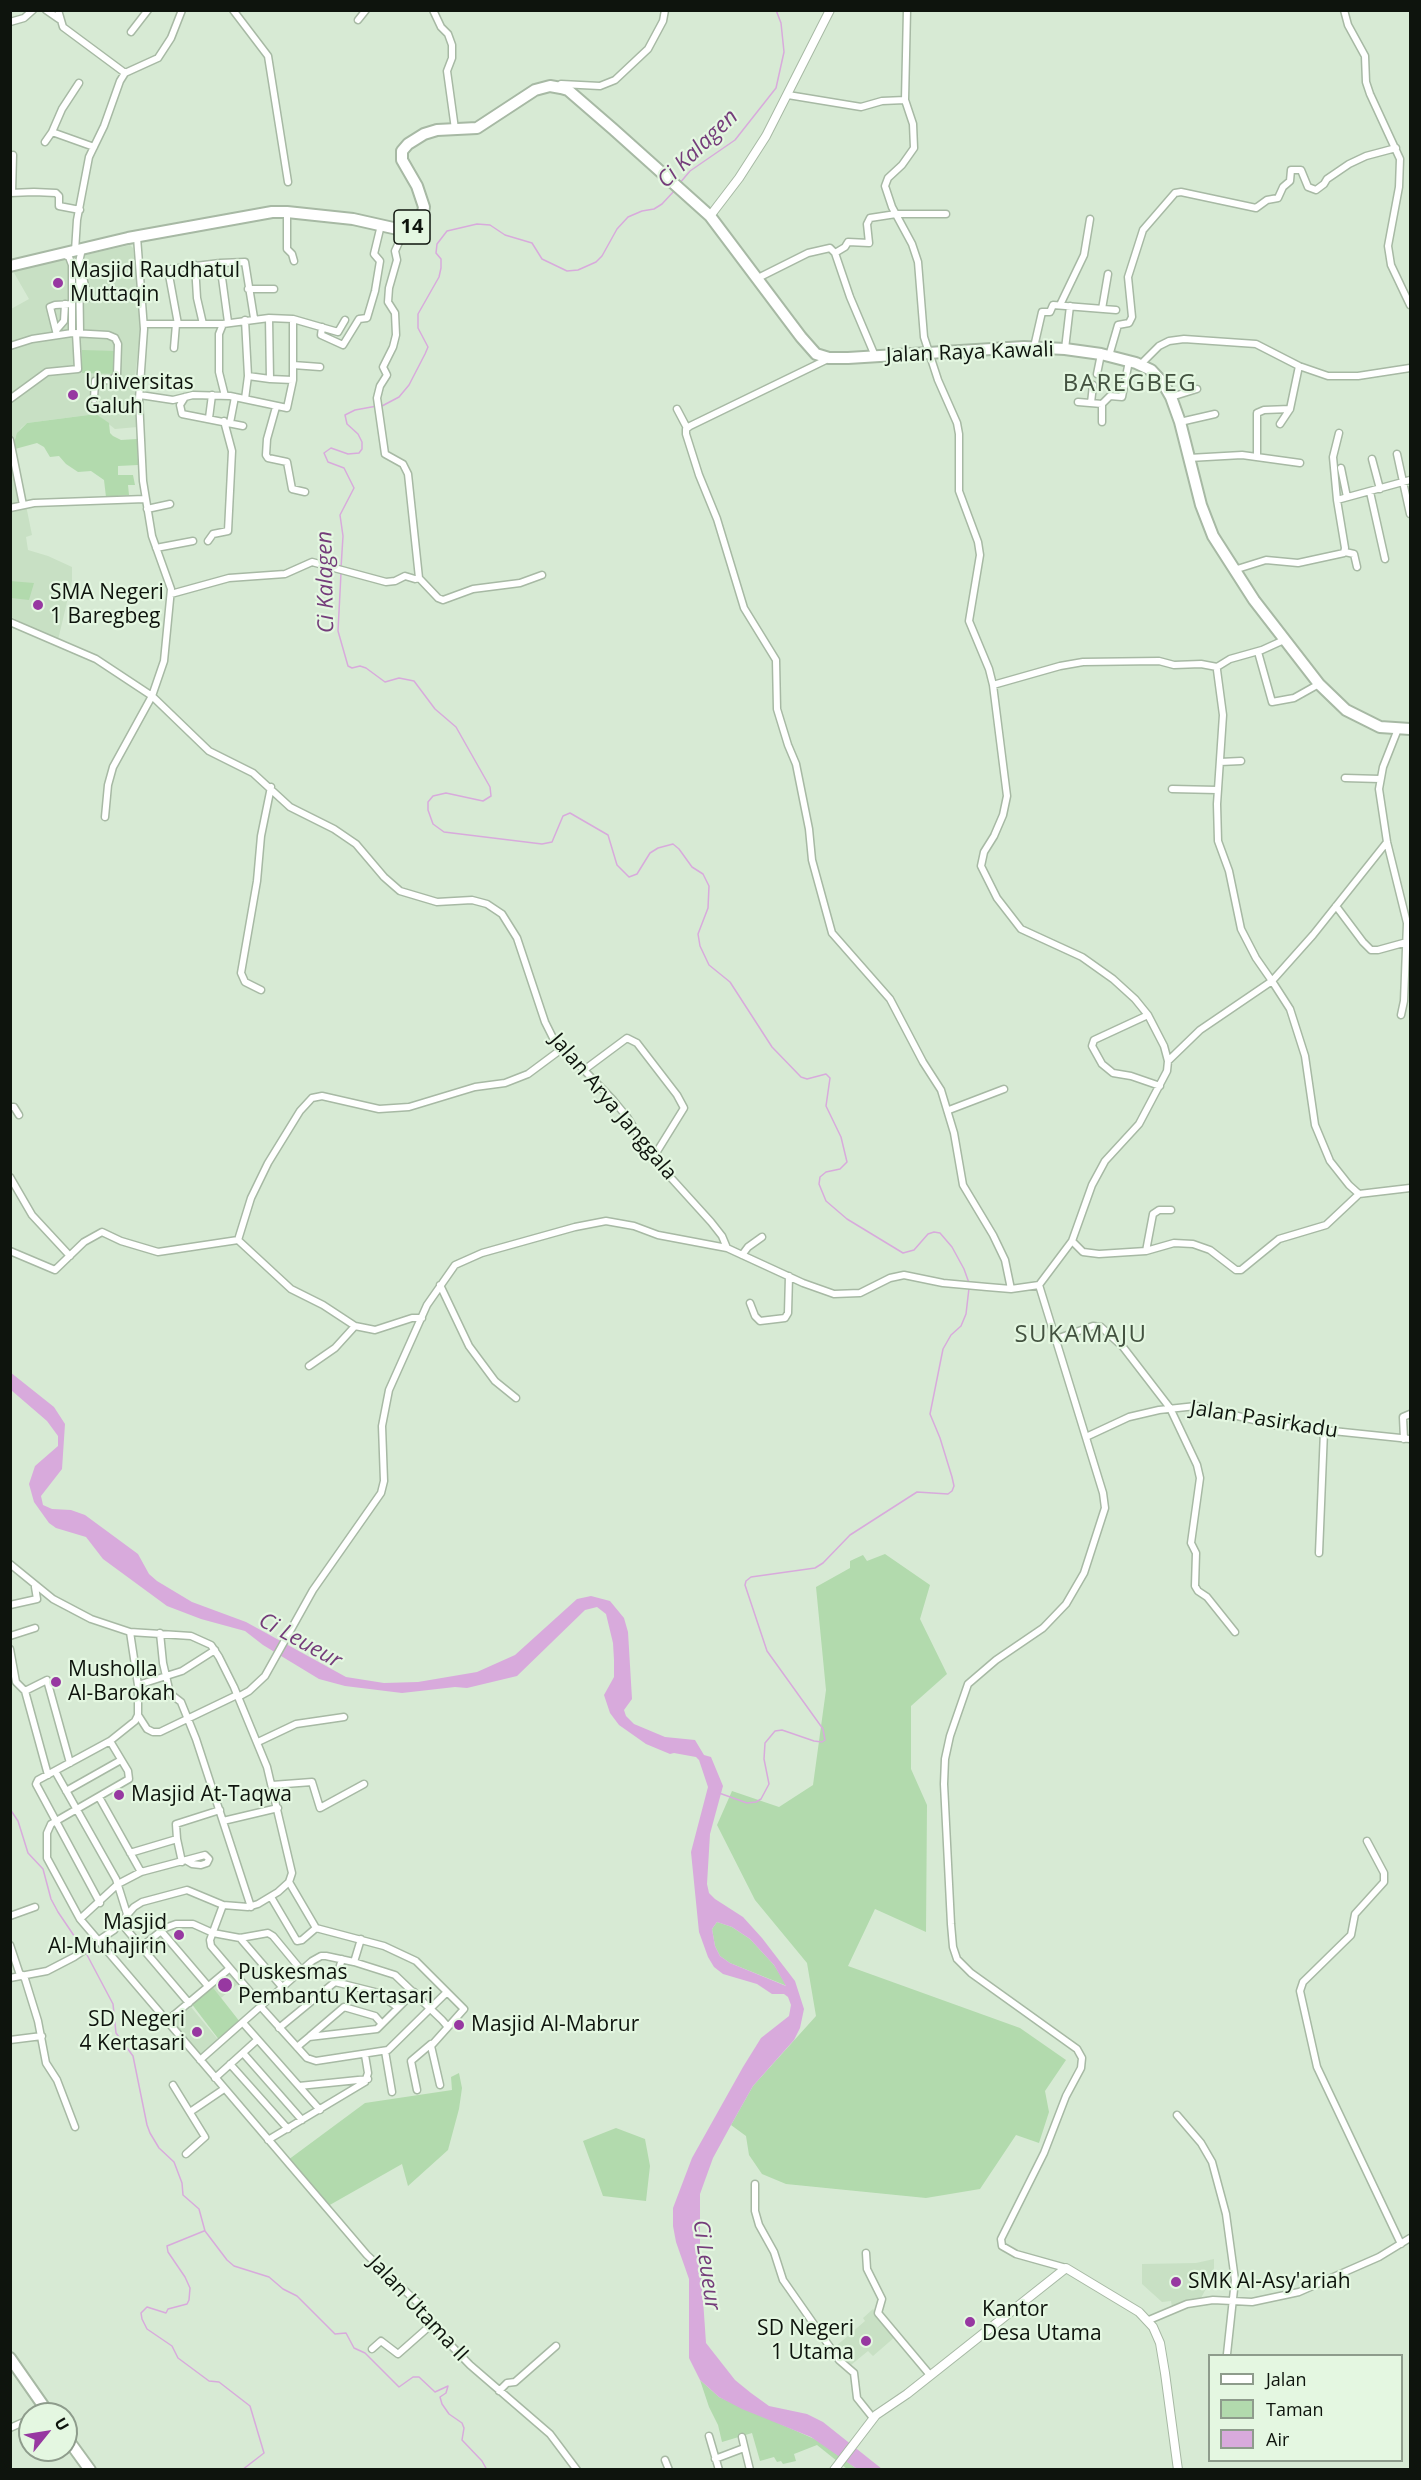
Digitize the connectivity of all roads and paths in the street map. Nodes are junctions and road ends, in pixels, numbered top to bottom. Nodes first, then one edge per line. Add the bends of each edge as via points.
1 (33, 10) edge
2 (46, 10) edge
3 (58, 10) edge
4 (148, 10) edge
5 (233, 10) edge
6 (366, 10) edge
7 (433, 10) edge
8 (665, 10) edge
9 (830, 10) edge
10 (907, 10) edge
11 (1344, 10) edge
12 (180, 11) edge
13 (60, 19) junction
14 (358, 20) dead end
15 (10, 22) edge
16 (131, 32) dead end
17 (125, 73) junction
18 (79, 83) dead end
19 (543, 87) junction
20 (788, 95) junction
21 (905, 100) junction
22 (455, 129) junction
23 (52, 132) junction
24 (45, 142) dead end
25 (94, 147) junction
26 (1396, 147) junction
27 (13, 155) dead end
28 (288, 183) dead end
29 (11, 193) edge
30 (80, 210) junction
31 (287, 212) junction
32 (896, 214) junction
33 (946, 214) dead end
34 (710, 216) junction
35 (1090, 219) dead end
36 (381, 225) junction
37 (405, 228) junction
38 (137, 237) junction
39 (78, 250) junction
40 (835, 253) junction
41 (63, 254) junction
42 (294, 261) dead end
43 (220, 263) junction
44 (195, 265) junction
45 (10, 266) edge
46 (79, 270) junction
47 (1108, 274) dead end
48 (758, 278) junction
49 (274, 289) dead end
50 (248, 290) junction
51 (88, 298) dead end
52 (69, 304) junction
53 (1060, 305) junction
54 (1410, 305) edge
55 (1070, 306) junction
56 (1102, 309) junction
57 (1116, 310) dead end
58 (254, 318) junction
59 (269, 318) junction
60 (293, 319) junction
61 (244, 320) junction
62 (345, 320) dead end
63 (225, 323) junction
64 (144, 324) junction
65 (177, 324) junction
66 (203, 324) junction
67 (322, 327) junction
68 (57, 332) junction
69 (76, 333) junction
70 (10, 346) edge
71 (1034, 347) junction
72 (174, 348) dead end
73 (1065, 349) junction
74 (928, 354) junction
75 (1105, 355) junction
76 (875, 357) junction
77 (829, 358) junction
78 (1134, 363) junction
79 (293, 365) junction
80 (1299, 366) junction
81 (320, 367) dead end
82 (1410, 368) edge
83 (1097, 375) dead end
84 (248, 376) junction
85 (270, 379) junction
86 (293, 380) junction
87 (1093, 385) dead end
88 (1197, 389) dead end
89 (140, 395) junction
90 (212, 395) junction
91 (225, 396) junction
92 (185, 397) junction
93 (235, 397) junction
94 (1171, 397) junction
95 (10, 399) edge
96 (94, 399) dead end
97 (245, 399) junction
98 (1078, 402) dead end
99 (1091, 403) junction
100 (1102, 404) junction
101 (276, 407) junction
102 (676, 409) dead end
103 (1290, 409) junction
104 (1215, 414) dead end
105 (209, 418) junction
106 (227, 422) junction
107 (1102, 422) dead end
108 (1180, 422) junction
109 (1280, 424) dead end
110 (243, 426) dead end
111 (687, 428) junction
112 (1339, 432) dead end
113 (10, 440) edge
114 (1397, 454) dead end
115 (1257, 457) junction
116 (1189, 458) junction
117 (1372, 459) dead end
118 (1300, 463) dead end
119 (1341, 468) dead end
120 (1407, 481) edge
121 (1380, 489) junction
122 (304, 492) dead end
123 (1370, 492) junction
124 (1347, 497) junction
125 (145, 499) junction
126 (1336, 500) junction
127 (170, 504) dead end
128 (23, 505) junction
129 (10, 508) edge
130 (147, 509) junction
131 (1410, 514) edge
132 (208, 541) dead end
133 (193, 542) dead end
134 (156, 548) junction
135 (1345, 552) junction
136 (1385, 559) dead end
137 (1357, 567) dead end
138 (1233, 570) junction
139 (542, 575) dead end
140 (419, 578) junction
141 (171, 594) junction
142 (11, 623) edge
143 (1284, 640) junction
144 (1258, 652) junction
145 (1218, 667) junction
146 (1319, 684) junction
147 (993, 686) junction
148 (152, 696) junction
149 (1398, 729) junction
150 (1410, 729) edge
151 (1241, 761) dead end
152 (1220, 762) junction
153 (1345, 778) dead end
154 (1380, 779) junction
155 (271, 788) junction
156 (1172, 789) dead end
157 (1217, 790) junction
158 (105, 817) dead end
159 (1387, 842) junction
160 (1336, 906) junction
161 (1407, 942) junction
162 (1272, 981) junction
163 (261, 990) dead end
164 (1148, 1015) junction
165 (1401, 1015) dead end
166 (563, 1048) junction
167 (1168, 1061) junction
168 (584, 1070) junction
169 (1160, 1086) junction
170 (1004, 1089) dead end
171 (10, 1107) edge
172 (949, 1110) junction
173 (19, 1115) dead end
174 (653, 1158) junction
175 (10, 1177) edge
176 (1410, 1188) edge
177 (1359, 1194) junction
178 (1171, 1210) dead end
179 (762, 1237) dead end
180 (238, 1240) junction
181 (1072, 1241) junction
182 (727, 1248) junction
183 (10, 1251) edge
184 (1146, 1251) junction
185 (742, 1255) junction
186 (70, 1256) junction
187 (789, 1276) junction
188 (440, 1285) junction
189 (1039, 1285) junction
190 (1011, 1289) junction
191 (750, 1303) dead end
192 (422, 1318) junction
193 (355, 1326) junction
194 (1056, 1340) junction
195 (309, 1366) dead end
196 (516, 1398) dead end
197 (1170, 1408) junction
198 (1410, 1414) edge
199 (1324, 1431) junction
200 (1086, 1437) junction
201 (1407, 1439) edge
202 (1319, 1552) dead end
203 (10, 1564) edge
204 (35, 1586) junction
205 (10, 1605) edge
206 (35, 1628) dead end
207 (130, 1632) junction
208 (1235, 1632) dead end
209 (160, 1633) junction
210 (10, 1636) edge
211 (10, 1649) edge
212 (215, 1650) junction
213 (167, 1678) junction
214 (138, 1685) junction
215 (25, 1691) junction
216 (238, 1696) junction
217 (138, 1715) junction
218 (344, 1717) dead end
219 (188, 1719) junction
220 (110, 1741) junction
221 (258, 1742) junction
222 (121, 1760) junction
223 (70, 1763) junction
224 (55, 1771) junction
225 (48, 1775) junction
226 (364, 1784) dead end
227 (272, 1785) junction
228 (66, 1791) junction
229 (99, 1797) junction
230 (278, 1808) junction
231 (76, 1809) junction
232 (220, 1810) junction
233 (55, 1821) junction
234 (224, 1821) junction
235 (177, 1839) junction
236 (1367, 1841) dead end
237 (130, 1853) junction
238 (141, 1872) junction
239 (290, 1882) junction
240 (118, 1884) junction
241 (271, 1897) junction
242 (100, 1903) junction
243 (223, 1905) junction
244 (251, 1906) junction
245 (35, 1907) dead end
246 (127, 1914) junction
247 (10, 1916) edge
248 (81, 1919) junction
249 (121, 1923) junction
250 (316, 1928) junction
251 (162, 1930) junction
252 (213, 1933) junction
253 (240, 1938) junction
254 (361, 1939) junction
255 (98, 1941) junction
256 (10, 1945) edge
257 (141, 1947) junction
258 (342, 1959) junction
259 (354, 1962) junction
260 (229, 1969) junction
261 (302, 1971) junction
262 (21, 1975) junction
263 (10, 1978) edge
264 (335, 1982) junction
265 (208, 1986) junction
266 (283, 1988) junction
267 (414, 1992) junction
268 (447, 1992) junction
269 (189, 2003) junction
270 (261, 2007) junction
271 (398, 2008) junction
272 (431, 2009) junction
273 (168, 2020) junction
274 (244, 2024) junction
275 (382, 2024) junction
276 (448, 2027) junction
277 (279, 2028) junction
278 (42, 2036) junction
279 (309, 2037) junction
280 (10, 2040) edge
281 (257, 2040) junction
282 (431, 2043) junction
283 (297, 2047) junction
284 (385, 2051) junction
285 (243, 2053) junction
286 (365, 2055) junction
287 (200, 2060) junction
288 (230, 2064) junction
289 (215, 2078) junction
290 (368, 2079) junction
291 (173, 2085) dead end
292 (440, 2085) dead end
293 (299, 2086) junction
294 (224, 2089) junction
295 (417, 2090) dead end
296 (392, 2092) dead end
297 (320, 2110) junction
298 (190, 2112) junction
299 (1177, 2115) dead end
300 (302, 2121) junction
301 (75, 2127) dead end
302 (288, 2129) junction
303 (268, 2140) junction
304 (186, 2154) dead end
305 (755, 2184) dead end
306 (1410, 2238) edge
307 (1401, 2244) junction
308 (866, 2253) dead end
309 (1066, 2268) junction
310 (1233, 2300) junction
311 (1149, 2320) junction
312 (432, 2324) junction
313 (556, 2346) dead end
314 (372, 2349) dead end
315 (1227, 2354) edge
316 (10, 2358) edge
317 (930, 2375) junction
318 (500, 2390) junction
319 (37, 2402) edge
320 (873, 2418) junction
321 (709, 2436) dead end
322 (742, 2437) dead end
323 (744, 2448) junction
324 (78, 2453) edge
325 (715, 2459) junction
326 (665, 2460) dead end
327 (836, 2468) edge
328 (90, 2469) edge
329 (577, 2469) edge
330 (669, 2469) edge
331 (719, 2469) edge
332 (750, 2469) edge
333 (1178, 2469) edge

1 - 15 street
2 - 13 street
3 - 13 street
4 - 16 street
5 - 28 street via 268,56
6 - 14 street
7 - 22 street via 452,45 447,71
8 - 19 street via 648,49 615,80 600,86
9 - 20 street
10 - 21 street
11 - 26 street via 1365,56 1370,94
12 - 17 street via 171,38 158,58
13 - 17 street via 75,38
17 - 25 street
18 - 23 street
19 - 22 highway, 14 via 477,128
19 - 34 highway via 568,90
20 - 21 street via 861,107
20 - 34 street via 739,178
21 - 32 street via 914,128 914,148 885,183
22 - 37 highway, 14 via 430,132 402,151 403,165 417,186 424,207 420,221
23 - 24 street
23 - 25 street
25 - 30 street
26 - 54 street via 1401,173 1388,246
26 - 75 street via 1349,164 1316,190 1308,187 1300,169 1291,170 1290,180 1278,198 1256,208 1175,193 1143,230 1128,277 1132,317 1129,323 1118,325
27 - 29 street
29 - 30 street via 57,194 59,206
30 - 39 street
31 - 36 highway, 14
31 - 38 highway, 14
31 - 42 street via 287,249
32 - 33 street
32 - 40 street via 870,218 869,243 848,242
32 - 74 street via 918,262
34 - 48 highway
35 - 53 street via 1082,262
36 - 37 highway, 14
36 - 67 street via 374,254 380,261 367,318 359,319 344,345 321,335
37 - 140 street via 395,251 397,260 389,288 388,302 395,313 396,335 383,367 387,375 380,386 378,402 385,454 403,464 408,474
38 - 39 highway, 14
38 - 64 street
39 - 41 highway, 14
39 - 46 street
40 - 48 street via 830,248 819,249
40 - 76 street
41 - 45 highway, 14
41 - 52 street via 72,265
43 - 44 street
43 - 50 street via 244,261
43 - 63 street
44 - 65 street via 173,267 170,272
44 - 66 street
46 - 51 street
46 - 69 street
47 - 56 street
48 - 77 highway via 809,347
49 - 50 street
50 - 58 street
52 - 68 street
52 - 68 street via 50,309
52 - 69 street
53 - 55 street
53 - 71 street via 1042,312
55 - 56 street
55 - 73 street
56 - 57 street
58 - 59 street
58 - 61 street
59 - 60 street
59 - 85 street
60 - 67 street
60 - 79 street
61 - 63 street
61 - 84 street
62 - 67 street via 339,332
63 - 66 street
63 - 91 street via 219,334 219,372
64 - 65 street
64 - 89 street
65 - 66 street
65 - 72 street
68 - 69 street
68 - 70 street
69 - 95 street via 78,369 47,372
69 - 96 street via 108,335 118,344 117,375 111,380 95,381
71 - 73 highway, Jalan Raya Kawali
71 - 74 highway, Jalan Raya Kawali
73 - 75 highway, Jalan Raya Kawali
74 - 76 highway, Jalan Raya Kawali
74 - 147 street via 957,423 959,491 980,555 969,621
75 - 78 highway, Jalan Raya Kawali
75 - 83 street
76 - 77 highway, Jalan Raya Kawali
77 - 111 street
78 - 80 street via 1169,341 1184,339 1256,344
78 - 94 highway, Jalan Raya Kawali via 1151,370
78 - 100 street via 1123,395 1109,397
79 - 81 street
79 - 86 street
80 - 82 street via 1341,378
80 - 103 street
84 - 85 street
84 - 97 street
85 - 86 street
86 - 101 street via 288,408
87 - 99 street
88 - 94 street
89 - 92 street via 173,400
89 - 125 street
90 - 91 street
90 - 92 street
90 - 105 street
91 - 93 street
92 - 105 street via 180,413
93 - 97 street
93 - 106 street
94 - 108 highway, Jalan Raya Kawali
97 - 101 street
98 - 99 street
99 - 100 street
100 - 107 street
101 - 122 street via 266,455 287,462 292,489
102 - 111 street
103 - 109 street
103 - 115 street via 1257,413
104 - 108 street
105 - 106 street
106 - 110 street
106 - 132 street via 227,440 232,451 228,528 227,532 213,534
108 - 116 highway, Jalan Raya Kawali
111 - 172 street via 744,608 776,660 777,709 796,764 812,860 832,933 896,1007
112 - 126 street via 1333,457
113 - 128 street
114 - 120 street
115 - 116 street
115 - 118 street
116 - 138 highway, Jalan Raya Kawali via 1213,536
117 - 121 street
119 - 124 street
120 - 121 street
120 - 131 street
121 - 123 street
123 - 124 street
123 - 136 street
124 - 126 street
125 - 128 street
125 - 130 street
126 - 135 street
127 - 130 street
128 - 129 street
130 - 134 street
133 - 134 street
134 - 141 street
135 - 137 street via 1354,554
135 - 138 street via 1298,563 1266,560
138 - 143 highway, Jalan Raya Kawali
139 - 140 street via 520,583 473,589 443,600
140 - 141 street via 405,576 386,582 312,562 285,574 228,578
141 - 148 street via 164,661
142 - 148 street, Jalan Arya Janggala via 96,659
143 - 144 street
143 - 146 highway, Jalan Raya Kawali
144 - 145 street via 1242,654
144 - 146 street via 1272,702 1294,698
145 - 147 street via 1159,661 1083,662
145 - 152 street via 1223,715
146 - 149 highway, Jalan Raya Kawali via 1346,710 1380,727
147 - 164 street via 1006,796 1003,815 981,860 983,873 1021,929 1082,957 1120,986
148 - 155 street, Jalan Arya Janggala via 209,751 253,773
148 - 158 street via 113,766
149 - 150 highway, Jalan Raya Kawali
149 - 154 street
151 - 152 street
152 - 157 street
153 - 154 street
154 - 159 street
155 - 163 street via 241,973 245,982
155 - 166 street, Jalan Arya Janggala via 290,807 356,844 400,891 437,902 487,903 502,914 517,938 545,1022
156 - 157 street
157 - 162 street via 1218,841 1231,878 1238,917 1247,943
159 - 160 street
159 - 161 street via 1407,923
160 - 161 street via 1371,950
160 - 162 street
161 - 165 street
162 - 167 street via 1200,1030
162 - 177 street via 1290,1009 1305,1056 1319,1138 1330,1161
164 - 167 street
164 - 169 street via 1094,1040 1092,1046 1102,1064 1113,1073
166 - 168 street, Jalan Arya Janggala
166 - 180 street via 528,1074 505,1083 475,1087 409,1107 379,1109 322,1096 312,1098 268,1164 251,1198
167 - 169 street
168 - 174 street, Jalan Arya Janggala via 627,1117
168 - 174 street via 627,1038 637,1043 684,1108
169 - 181 street via 1139,1124 1105,1161
170 - 172 street
171 - 173 street
172 - 190 street via 963,1185 1005,1260
174 - 182 street, Jalan Arya Janggala via 711,1222
175 - 186 street via 32,1215
176 - 177 street
177 - 184 street via 1326,1225 1279,1239 1241,1270 1193,1244 1174,1243
178 - 184 street via 1153,1214
179 - 185 street
180 - 186 street via 158,1252 102,1232
180 - 193 street via 291,1289
181 - 184 street via 1083,1252
181 - 189 street
182 - 185 street
182 - 188 street via 606,1221 471,1258 451,1269
183 - 186 street via 53,1270
185 - 187 street
187 - 190 street via 843,1295 860,1293 897,1275
187 - 191 street via 788,1313 784,1318 760,1321
188 - 192 street
188 - 196 street via 470,1346 495,1381
189 - 190 street
189 - 194 street
192 - 193 street via 375,1330
192 - 216 street via 389,1390 384,1410 381,1493 313,1590 259,1683
193 - 195 street
194 - 197 street via 1093,1326 1101,1327 1123,1347
194 - 200 street
197 - 199 street, Jalan Pasirkadu via 1196,1406 1275,1425
197 - 200 street, Jalan Pasirkadu via 1129,1417
197 - 208 street via 1200,1478 1191,1543 1196,1553 1195,1586
198 - 201 street via 1404,1417
199 - 201 street, Jalan Pasirkadu
199 - 202 street
200 - 309 street via 1106,1502 1084,1573 1056,1617 968,1684 950,1736 944,1784 952,1935 957,1959 1077,2049 1082,2058 1044,2153 1001,2238 1002,2246 1016,2254
203 - 204 street
204 - 205 street via 37,1599
204 - 207 street via 78,1613
206 - 210 street
207 - 209 street
207 - 214 street
209 - 212 street via 199,1638
209 - 213 street
211 - 215 street via 16,1682
212 - 213 street
212 - 216 street
213 - 214 street
213 - 219 street via 171,1693 181,1702
214 - 217 street
215 - 223 street via 48,1680
215 - 225 street
216 - 219 street
216 - 221 street
217 - 219 street via 147,1729 156,1733
217 - 220 street via 132,1726
218 - 221 street via 296,1724
219 - 232 street
220 - 222 street
220 - 223 street
221 - 227 street
222 - 228 street
222 - 229 street via 129,1779
223 - 224 street
224 - 225 street
224 - 228 street
225 - 233 street via 36,1787
226 - 227 street via 320,1808 312,1782
227 - 230 street
228 - 231 street
229 - 231 street
229 - 237 street
230 - 234 street
230 - 239 street via 292,1868
231 - 233 street
231 - 240 street
232 - 234 street
232 - 235 street via 176,1824
233 - 242 street
233 - 248 street, Jalan Utama II via 48,1828 46,1855
234 - 244 street
235 - 237 street
235 - 238 street via 184,1861
236 - 307 street via 1384,1873 1384,1882 1355,1914 1351,1935 1303,1982 1300,1991 1317,2067
237 - 238 street
238 - 240 street
239 - 241 street
239 - 250 street
240 - 242 street
240 - 246 street
241 - 244 street
241 - 250 street via 297,1941
242 - 248 street
243 - 244 street
243 - 246 street via 185,1890 139,1904
243 - 252 street
245 - 247 street
246 - 249 street
248 - 255 street, Jalan Utama II
249 - 255 street
249 - 257 street
250 - 254 street
251 - 252 street via 188,1924
251 - 257 street
251 - 265 street
252 - 253 street
252 - 260 street via 211,1946
253 - 261 street via 270,1933
253 - 266 street
254 - 259 street
254 - 268 street via 412,1958
255 - 262 street via 47,1971
255 - 273 street, Jalan Utama II
256 - 262 street
257 - 269 street
258 - 259 street
258 - 261 street via 321,1956
258 - 264 street
259 - 267 street via 395,1975
260 - 265 street
260 - 270 street
261 - 266 street
262 - 263 street
262 - 278 street via 26,1978
264 - 271 street via 379,1993
264 - 277 street
265 - 269 street
266 - 270 street
267 - 271 street
267 - 272 street
268 - 272 street
268 - 276 street via 465,2010
269 - 273 street
270 - 274 street
270 - 277 street
271 - 275 street
272 - 276 street
272 - 284 street
273 - 287 street, Jalan Utama II
274 - 281 street
274 - 287 street
275 - 279 street via 368,2031
275 - 279 street via 375,2016 344,2007
276 - 282 street
277 - 283 street
278 - 280 street
278 - 301 street via 46,2063 57,2080
279 - 283 street
281 - 285 street
281 - 293 street
282 - 292 street
282 - 295 street via 411,2061
283 - 286 street via 313,2061
284 - 286 street
284 - 296 street
285 - 288 street
285 - 300 street
286 - 290 street
287 - 289 street, Jalan Utama II
288 - 289 street
288 - 302 street
289 - 294 street, Jalan Utama II
290 - 293 street
290 - 297 street
291 - 298 street
293 - 297 street
294 - 298 street
294 - 303 street, Jalan Utama II
297 - 300 street
298 - 304 street via 206,2137
299 - 310 street via 1201,2143 1215,2171 1233,2258
300 - 302 street
302 - 303 street
303 - 312 street, Jalan Utama II via 367,2255 421,2306
305 - 320 street via 756,2218 783,2280 839,2360 854,2373 857,2398
306 - 307 street
307 - 310 street via 1299,2292 1252,2302
308 - 317 street via 867,2269 882,2299 878,2313
309 - 311 street
309 - 317 street
310 - 311 street via 1187,2304
310 - 315 street
311 - 333 street via 1160,2343
312 - 314 street via 398,2354 381,2341
312 - 318 street, Jalan Utama II
313 - 318 street via 516,2382
316 - 319 highway
317 - 320 street
318 - 329 street, Jalan Utama II via 550,2434
320 - 327 street
321 - 325 street
322 - 323 street
323 - 325 street
323 - 332 street
324 - 328 highway
325 - 331 street
326 - 330 street

